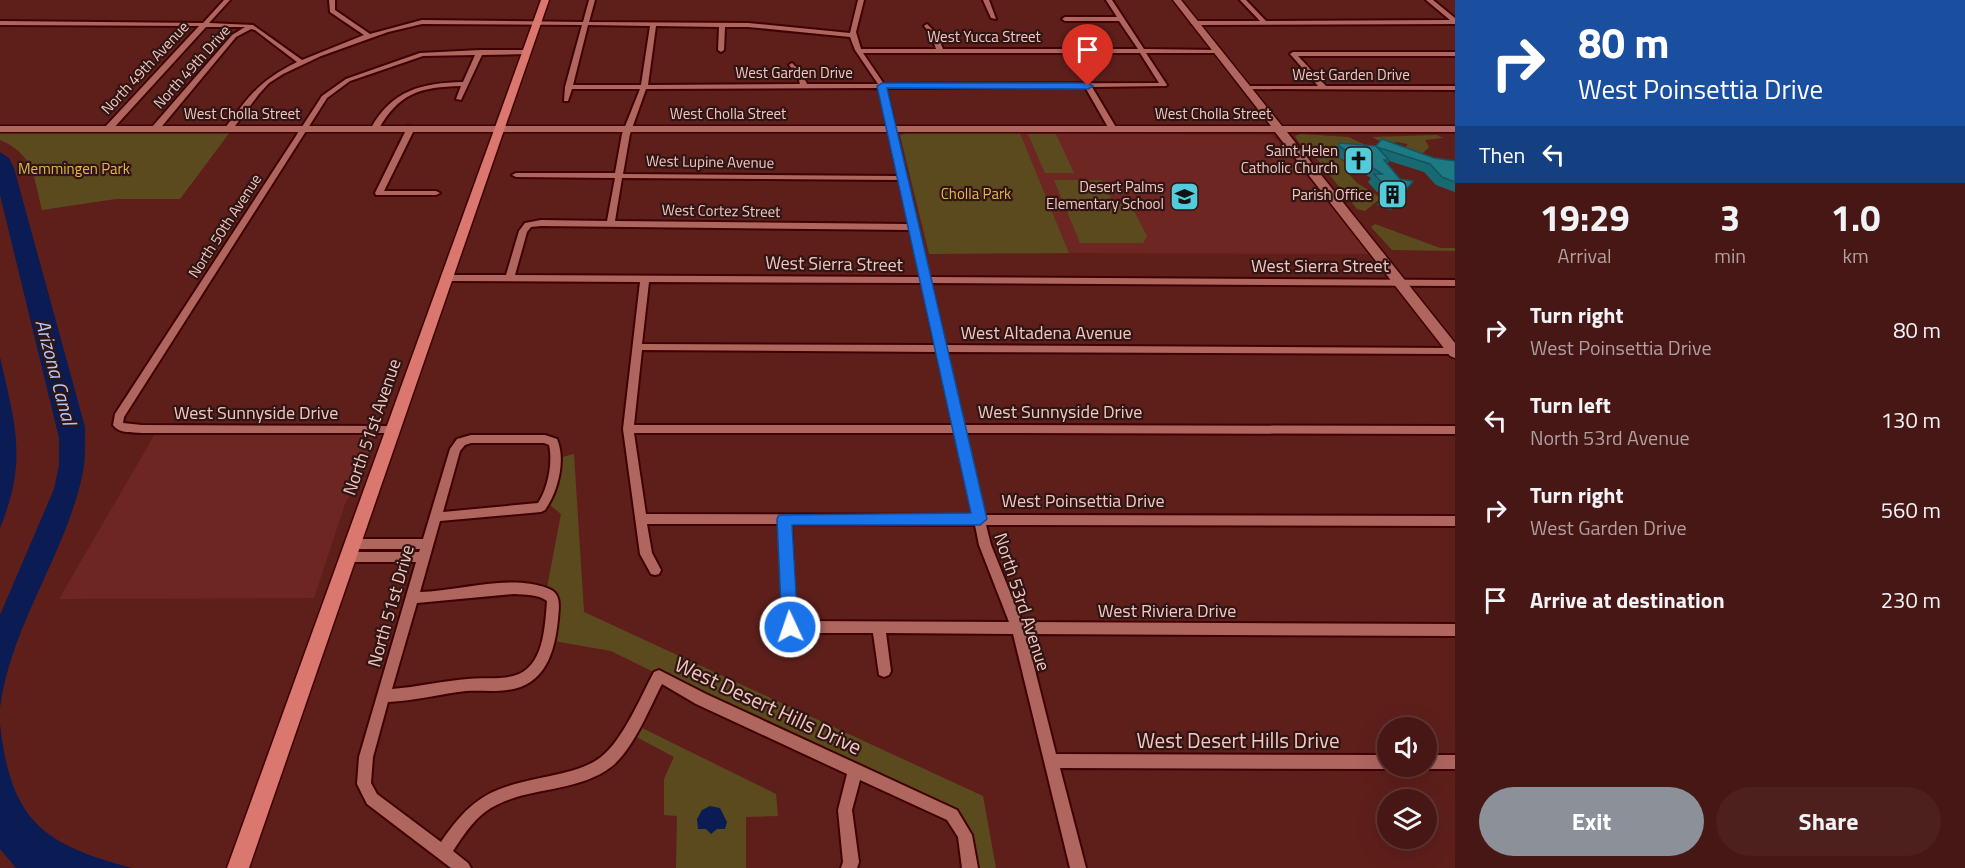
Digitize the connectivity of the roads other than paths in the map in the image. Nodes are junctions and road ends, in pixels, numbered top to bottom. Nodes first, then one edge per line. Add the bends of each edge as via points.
1 (227, 0) edge
2 (332, 0) edge
3 (545, 0) edge
4 (592, 0) edge
5 (861, 0) edge
6 (986, 0) edge
7 (1109, 0) edge
8 (1177, 0) edge
9 (1243, 0) edge
10 (1429, 0) edge
11 (994, 18) dead end
12 (1065, 19) dead end
13 (1121, 19) junction
14 (538, 22) junction
15 (586, 22) junction
16 (1455, 22) edge
17 (0, 23) edge
18 (206, 23) junction
19 (1194, 23) junction
20 (1264, 23) junction
21 (653, 24) junction
22 (722, 25) junction
23 (251, 26) junction
24 (927, 26) dead end
25 (853, 36) junction
26 (371, 37) junction
27 (721, 50) dead end
28 (860, 51) junction
29 (940, 51) junction
30 (1143, 51) junction
31 (1217, 51) junction
32 (480, 52) junction
33 (527, 52) junction
34 (1455, 54) edge
35 (302, 62) junction
36 (792, 65) dead end
37 (466, 84) junction
38 (644, 86) junction
39 (804, 86) junction
40 (882, 86) junction
41 (1088, 86) junction
42 (568, 87) junction
43 (1246, 88) junction
44 (1324, 88) junction
45 (1455, 88) edge
46 (459, 99) dead end
47 (566, 100) dead end
48 (229, 128) junction
49 (375, 128) junction
50 (411, 128) junction
51 (1278, 128) junction
52 (0, 129) edge
53 (108, 129) junction
54 (155, 129) junction
55 (303, 129) junction
56 (500, 129) junction
57 (627, 129) junction
58 (892, 129) junction
59 (1113, 129) junction
60 (1455, 129) edge
61 (619, 174) junction
62 (516, 176) dead end
63 (903, 178) junction
64 (436, 193) dead end
65 (611, 223) junction
66 (914, 227) junction
67 (447, 278) junction
68 (510, 278) junction
69 (645, 278) junction
70 (926, 282) junction
71 (1400, 283) junction
72 (1455, 283) edge
73 (637, 347) junction
74 (942, 350) junction
75 (1454, 351) edge
76 (118, 425) joint
77 (628, 429) junction
78 (959, 429) junction
79 (394, 430) junction
80 (1455, 430) edge
81 (436, 517) junction
82 (640, 519) junction
83 (785, 519) junction
84 (980, 519) junction
85 (1455, 521) edge
86 (428, 544) junction
87 (351, 550) junction
88 (424, 557) junction
89 (655, 570) dead end
90 (412, 598) junction
91 (879, 628) junction
92 (1018, 629) junction
93 (1455, 630) edge
94 (884, 671) dead end
95 (384, 696) junction
96 (1052, 761) junction
97 (1377, 762) edge
98 (1437, 762) edge
99 (1455, 762) edge
100 (855, 769) junction
101 (443, 853) junction
102 (238, 868) edge
103 (463, 868) edge
104 (849, 868) edge
105 (970, 868) edge
106 (1078, 868) edge

1 - 18 street, North 49th Avenue
2 - 26 street via 332,11
3 - 14 main road, North 51st Avenue
4 - 15 street
5 - 25 street
6 - 11 street
7 - 13 street
8 - 19 street
9 - 20 street
10 - 16 street
12 - 13 street
13 - 30 street
14 - 15 street
14 - 26 street via 422,22
14 - 33 main road, North 51st Avenue
15 - 21 street
15 - 42 street
16 - 20 street
17 - 18 street
18 - 23 street
18 - 53 street, North 49th Avenue
19 - 20 street
19 - 31 street
21 - 22 street
21 - 38 street
22 - 25 street
22 - 27 street
23 - 35 street
23 - 54 street, North 49th Drive via 234,36
24 - 29 street
25 - 28 street, North 53rd Avenue
26 - 35 street
28 - 29 street, West Yucca Street
28 - 40 street, North 53rd Avenue
29 - 30 street, West Yucca Street
30 - 31 street, West Yucca Street
30 - 41 street, West Garden Drive via 1164,85
31 - 43 street
32 - 33 street
32 - 37 street
32 - 55 street, North 50th Avenue via 422,54 348,80 331,91
33 - 56 main road, North 51st Avenue
34 - 44 street via 1293,54
35 - 48 street via 265,84
36 - 39 street
37 - 46 street
37 - 49 street via 436,86 401,96 386,107
38 - 39 street, West Garden Drive
38 - 42 street, West Garden Drive
38 - 57 street
39 - 40 street, West Garden Drive
40 - 41 street, West Garden Drive
40 - 58 street, North 53rd Avenue
41 - 59 street
42 - 47 street
43 - 44 street, West Garden Drive
43 - 51 street
44 - 45 street, West Garden Drive
48 - 54 street, West Cholla Street
48 - 55 street, West Cholla Street
49 - 50 street, West Cholla Street
49 - 55 street, West Cholla Street
50 - 56 street, West Cholla Street
50 - 64 street via 379,193
51 - 59 street, West Cholla Street
51 - 60 street, West Cholla Street
51 - 71 street
52 - 53 street, West Cholla Street
53 - 54 street, West Cholla Street
55 - 76 street, North 50th Avenue via 119,417
56 - 57 street, West Cholla Street
56 - 67 main road, North 51st Avenue
57 - 58 street, West Cholla Street
57 - 61 street
58 - 59 street, West Cholla Street
58 - 63 street, North 53rd Avenue
61 - 62 street, West Lupine Avenue
61 - 63 street, West Lupine Avenue
61 - 65 street
63 - 66 street, North 53rd Avenue
65 - 66 street, West Cortez Street
65 - 68 street, West Cortez Street via 528,225
66 - 70 street, North 53rd Avenue
67 - 68 street, West Sierra Street
67 - 79 main road, North 51st Avenue
68 - 69 street, West Sierra Street
69 - 70 street, West Sierra Street
69 - 73 street
70 - 71 street, West Sierra Street
70 - 74 street, North 53rd Avenue
71 - 72 street
71 - 75 street
73 - 74 street, West Altadena Avenue
73 - 77 street
74 - 75 street, West Altadena Avenue
74 - 78 street, North 53rd Avenue
76 - 79 street, West Sunnyside Drive via 158,429
77 - 78 street, West Sunnyside Drive
77 - 82 street
78 - 80 street, West Sunnyside Drive
78 - 84 street, North 53rd Avenue
79 - 87 main road, North 51st Avenue
81 - 81 street, North 51st Drive via 455,449 461,442 554,442 557,447 551,484 541,507
81 - 86 street, North 51st Drive
82 - 83 street, West Poinsettia Drive
82 - 89 street via 646,554
83 - 84 street, West Poinsettia Drive
83 - 91 street, West Riviera Drive via 790,627
84 - 85 street, West Poinsettia Drive
84 - 92 street, North 53rd Avenue via 985,544
86 - 87 street
86 - 88 street, North 51st Drive
87 - 88 street
87 - 102 main road, North 51st Avenue
88 - 90 street, North 51st Drive
90 - 95 street, North 51st Drive
90 - 95 street via 491,590 541,591 553,598 547,644 541,663 520,682
91 - 92 street, West Riviera Drive
91 - 94 street
92 - 93 street, West Riviera Drive
92 - 96 street, North 53rd Avenue
95 - 101 street, North 51st Drive via 366,757 364,784 372,799
96 - 97 street, West Desert Hills Drive
96 - 106 street, North 53rd Avenue
98 - 99 street
100 - 101 street, West Desert Hills Drive via 659,676 608,761 592,771 481,806
100 - 104 street via 845,810
100 - 105 street, West Desert Hills Drive via 952,815 965,835
101 - 103 street

